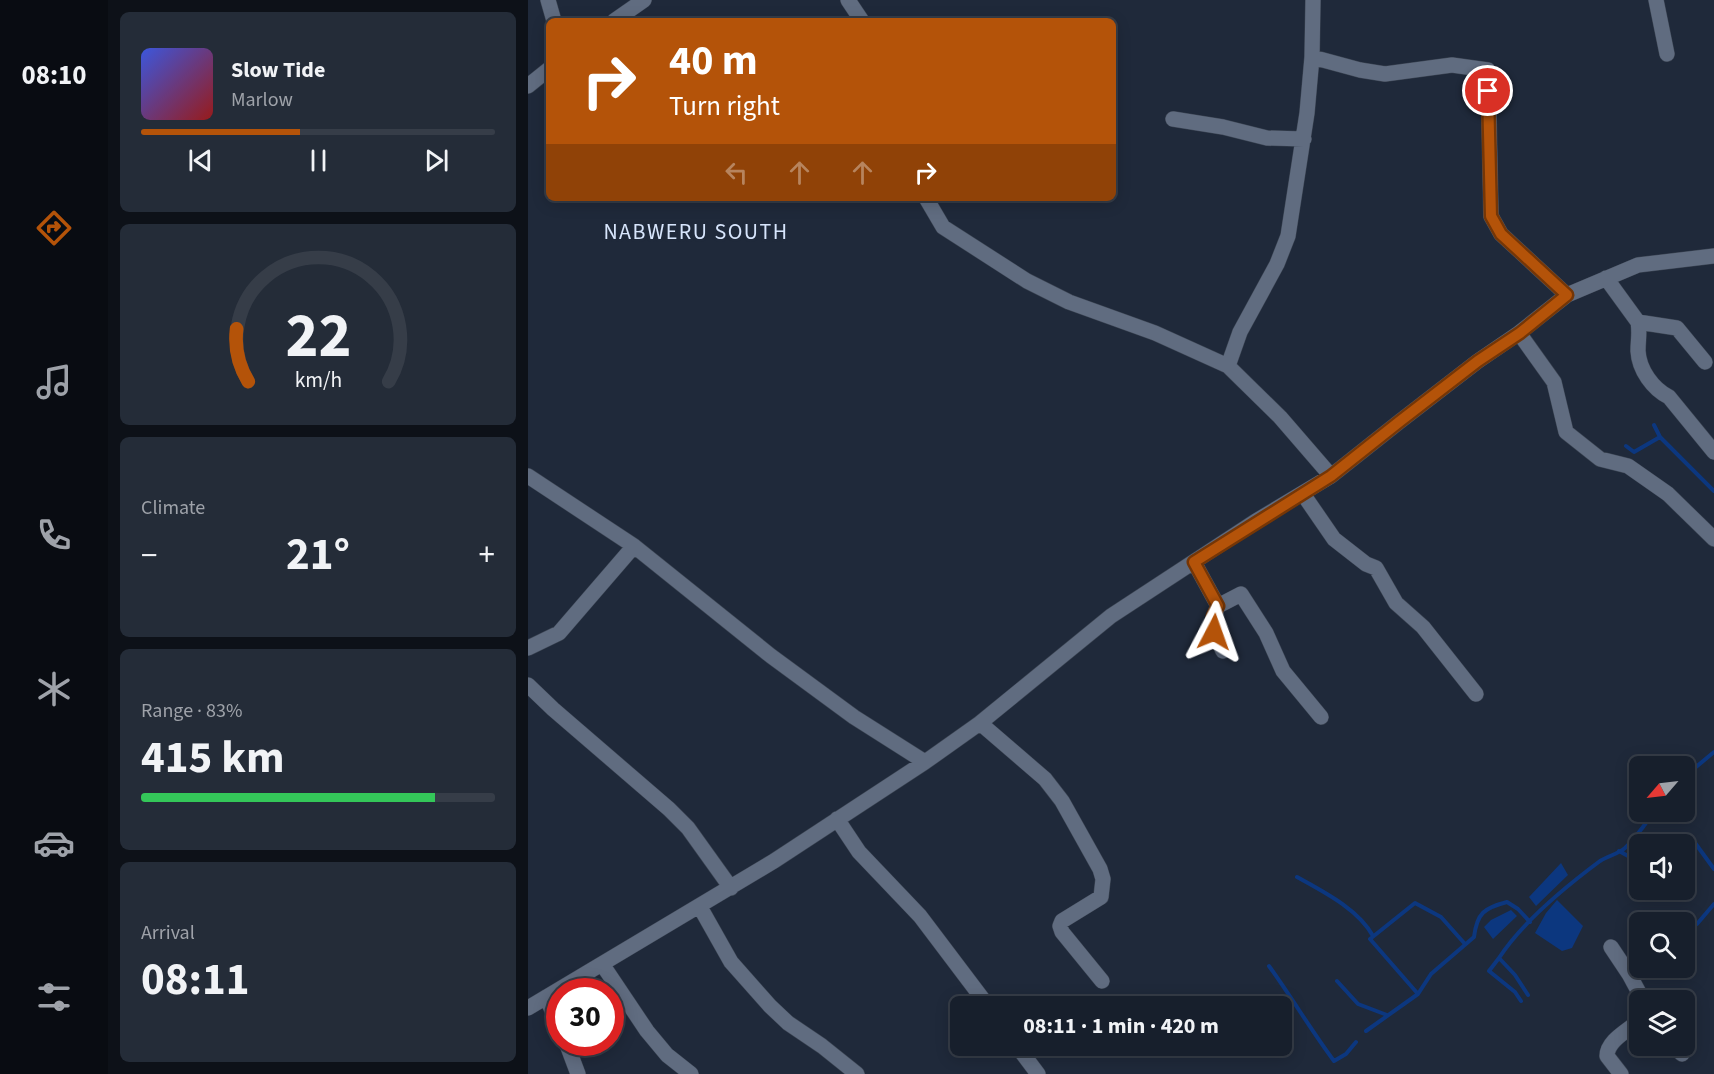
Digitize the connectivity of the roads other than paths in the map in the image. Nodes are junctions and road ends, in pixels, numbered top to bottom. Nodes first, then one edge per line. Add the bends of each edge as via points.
1 (548, 0) edge
2 (644, 0) edge
3 (848, 0) edge
4 (1313, 0) edge
5 (1656, 0) edge
6 (554, 18) edge
7 (618, 18) edge
8 (860, 18) edge
9 (1667, 54) dead end
10 (1312, 57) junction
11 (546, 71) edge
12 (528, 86) edge
13 (1173, 119) dead end
14 (1304, 140) junction
15 (928, 201) edge
16 (1714, 256) edge
17 (1606, 278) junction
18 (1567, 295) junction
19 (1638, 322) junction
20 (1520, 333) junction
21 (1705, 362) dead end
22 (1228, 366) junction
23 (1714, 452) edge
24 (528, 476) edge
25 (1331, 476) junction
26 (1303, 494) junction
27 (1714, 539) edge
28 (634, 546) junction
29 (1194, 562) junction
30 (1218, 606) junction
31 (528, 648) edge
32 (1222, 651) dead end
33 (528, 685) edge
34 (1476, 694) dead end
35 (1321, 717) dead end
36 (980, 723) junction
37 (925, 762) junction
38 (837, 819) junction
39 (731, 888) junction
40 (700, 907) junction
41 (1611, 947) dead end
42 (602, 964) junction
43 (578, 978) edge
44 (1102, 981) dead end
45 (1638, 990) edge
46 (980, 996) edge
47 (546, 997) edge
48 (528, 1008) edge
49 (1629, 1029) edge
50 (571, 1056) edge
51 (1024, 1056) edge
52 (578, 1074) edge
53 (691, 1074) edge
54 (858, 1074) edge
55 (1038, 1074) edge
56 (1621, 1074) edge

1 - 6 street
2 - 7 street
3 - 8 street
4 - 10 street
5 - 9 street
10 - 14 street
10 - 18 street via 1385,74 1452,65 1488,70 1491,216 1501,234
11 - 12 street
13 - 14 street via 1267,138
14 - 22 street via 1288,236 1240,332
15 - 22 street via 943,227 1026,281
16 - 17 street via 1638,265
17 - 18 street
17 - 19 street
18 - 20 street
19 - 21 street via 1677,328
19 - 23 street via 1639,360 1647,378 1659,392 1670,397
20 - 25 street via 1478,361
20 - 27 street via 1554,382 1566,432 1600,459 1628,466 1668,494
22 - 25 street via 1280,417
24 - 28 street
25 - 26 street
26 - 29 street
26 - 34 street via 1334,539 1376,568 1396,603 1423,627
28 - 31 street via 560,633
28 - 37 street via 771,657
29 - 30 street
29 - 36 street via 1111,616
30 - 32 street via 1213,616 1214,632
30 - 35 street via 1241,594 1266,633 1283,671
33 - 39 street via 669,809 688,828
36 - 37 street
36 - 44 street via 1045,779 1062,801 1100,869 1101,897 1060,926
37 - 38 street
38 - 39 street
38 - 46 street via 859,852 920,916
39 - 40 street
40 - 42 street
40 - 54 street via 731,962 770,1006
41 - 45 street
42 - 43 street
42 - 53 street via 660,1047
47 - 48 street
49 - 56 street via 1607,1050 1606,1056
50 - 52 street
51 - 55 street

